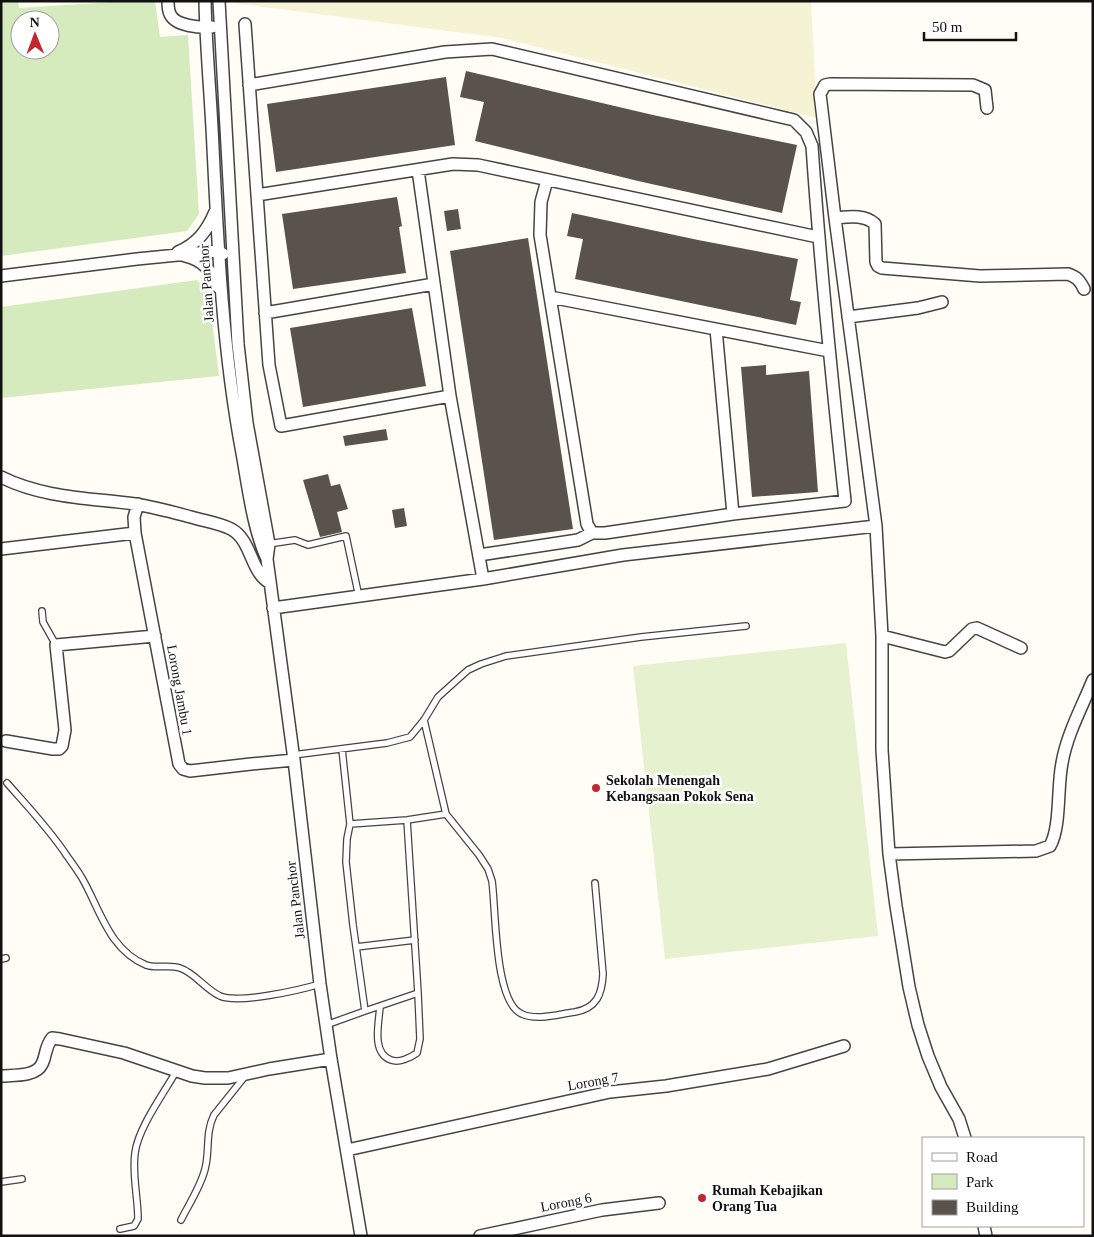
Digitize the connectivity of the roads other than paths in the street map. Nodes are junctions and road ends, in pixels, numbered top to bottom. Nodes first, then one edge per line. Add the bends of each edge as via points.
1 (168, 1) edge
2 (205, 1) edge
3 (219, 1) edge
4 (245, 24) dead end
5 (221, 26) junction
6 (206, 28) junction
7 (249, 85) junction
8 (987, 108) dead end
9 (418, 170) junction
10 (547, 180) junction
11 (257, 195) junction
12 (216, 212) junction
13 (835, 218) junction
14 (232, 225) junction
15 (818, 237) junction
16 (218, 251) junction
17 (182, 255) junction
18 (167, 256) junction
19 (234, 272) junction
20 (1, 276) edge
21 (434, 284) junction
22 (1084, 289) dead end
23 (222, 296) junction
24 (550, 297) junction
25 (942, 302) dead end
26 (265, 312) junction
27 (848, 317) junction
28 (716, 329) junction
29 (829, 351) junction
30 (450, 396) junction
31 (1, 477) edge
32 (138, 504) junction
33 (733, 514) junction
34 (876, 526) junction
35 (135, 533) junction
36 (592, 533) junction
37 (265, 545) junction
38 (1, 549) edge
39 (479, 555) junction
40 (483, 579) junction
41 (270, 584) junction
42 (359, 597) junction
43 (273, 608) junction
44 (42, 611) dead end
45 (746, 626) dead end
46 (155, 636) junction
47 (882, 636) junction
48 (56, 645) junction
49 (1021, 648) dead end
50 (1093, 680) edge
51 (424, 720) junction
52 (6, 741) dead end
53 (342, 749) junction
54 (294, 758) junction
55 (7, 783) dead end
56 (446, 814) junction
57 (407, 820) junction
58 (350, 824) junction
59 (889, 854) junction
60 (595, 883) dead end
61 (415, 940) junction
62 (356, 947) junction
63 (320, 984) junction
64 (418, 993) junction
65 (380, 1006) junction
66 (365, 1011) junction
67 (326, 1025) junction
68 (844, 1046) dead end
69 (331, 1059) junction
70 (177, 1070) junction
71 (248, 1073) junction
72 (1, 1076) edge
73 (965, 1137) edge
74 (347, 1150) junction
75 (22, 1179) dead end
76 (1, 1182) edge
77 (660, 1203) dead end
78 (182, 1220) dead end
79 (120, 1228) dead end
80 (360, 1236) edge
81 (480, 1236) edge

1 - 6 street via 170,15 176,20
2 - 6 street, Jalan Panchor
3 - 5 street, Jalan Panchor
4 - 7 street
5 - 6 street
5 - 14 street, Jalan Panchor
6 - 12 street, Jalan Panchor
7 - 11 street
7 - 15 street via 445,52 492,49 794,120 806,132 812,146
8 - 13 street via 985,90 973,86 825,85 820,94
9 - 10 street via 454,164 478,165
9 - 11 street
9 - 21 street
10 - 15 street
10 - 24 street via 541,202 540,234
11 - 26 street
12 - 16 street, Jalan Panchor
12 - 18 street via 196,242
13 - 22 street via 859,217 875,224 876,262 882,268 980,276 1068,274 1075,277
13 - 27 street
14 - 16 street
14 - 19 street, Jalan Panchor
15 - 29 street
16 - 17 street
16 - 19 street
16 - 23 street, Jalan Panchor
17 - 18 street
17 - 23 street via 203,264
18 - 20 street
19 - 37 street, Jalan Panchor via 238,344
21 - 26 street
21 - 30 street
23 - 37 street, Jalan Panchor via 236,419
24 - 28 street
24 - 36 street via 587,524
25 - 27 street
26 - 30 street via 269,365 282,426
27 - 34 street
28 - 29 street
28 - 33 street
29 - 33 street via 845,501
30 - 39 street
31 - 32 street via 40,492
32 - 35 street, Lorong Jambu 1 via 134,517
32 - 41 street via 232,530 239,535 262,577
33 - 36 street
34 - 40 street via 623,554
34 - 47 street
35 - 38 street
35 - 46 street, Lorong Jambu 1
36 - 39 street via 578,540
37 - 41 street, Jalan Panchor
37 - 42 lane via 295,540 308,545 346,536
39 - 40 street
40 - 42 street
41 - 43 street, Jalan Panchor
42 - 43 street
43 - 54 street, Jalan Panchor
44 - 48 lane via 43,622
45 - 51 lane via 506,656 468,670 438,697
46 - 48 street
46 - 54 street, Lorong Jambu 1 via 176,753 183,769 190,771
47 - 49 street via 945,652 977,628
47 - 59 street via 882,750
48 - 52 street via 65,730 62,746 54,749
50 - 59 street via 1066,743 1058,790 1056,834 1050,846 1036,851
51 - 53 lane via 410,736 398,741
51 - 56 lane
53 - 54 lane
53 - 58 lane
54 - 63 street, Jalan Panchor
55 - 63 lane via 66,854 82,878 107,929 132,956 147,966 180,968 218,995 228,998 267,996
56 - 57 lane
56 - 60 lane via 488,869 493,888 504,992 520,1014 530,1017 584,1010 597,998 603,974
57 - 58 lane
57 - 61 lane
58 - 62 lane via 346,862
59 - 73 street via 909,987 918,1025 928,1056
61 - 62 lane
61 - 64 lane
62 - 66 lane
63 - 67 street, Jalan Panchor
64 - 65 lane
64 - 65 lane via 419,1044 417,1053 411,1058 395,1061 385,1058 380,1051
65 - 66 lane
66 - 67 lane
67 - 69 street, Jalan Panchor
68 - 74 street, Lorong 7 via 768,1069 610,1092
69 - 71 street
69 - 74 street, Jalan Panchor
70 - 71 street via 204,1078 228,1078
70 - 72 street via 52,1038 46,1046 42,1065 33,1072
70 - 79 lane via 137,1143 134,1164 138,1219 134,1226
71 - 78 lane via 210,1122 205,1172
74 - 80 street, Jalan Panchor
75 - 76 lane
77 - 81 street, Lorong 6 via 602,1210

